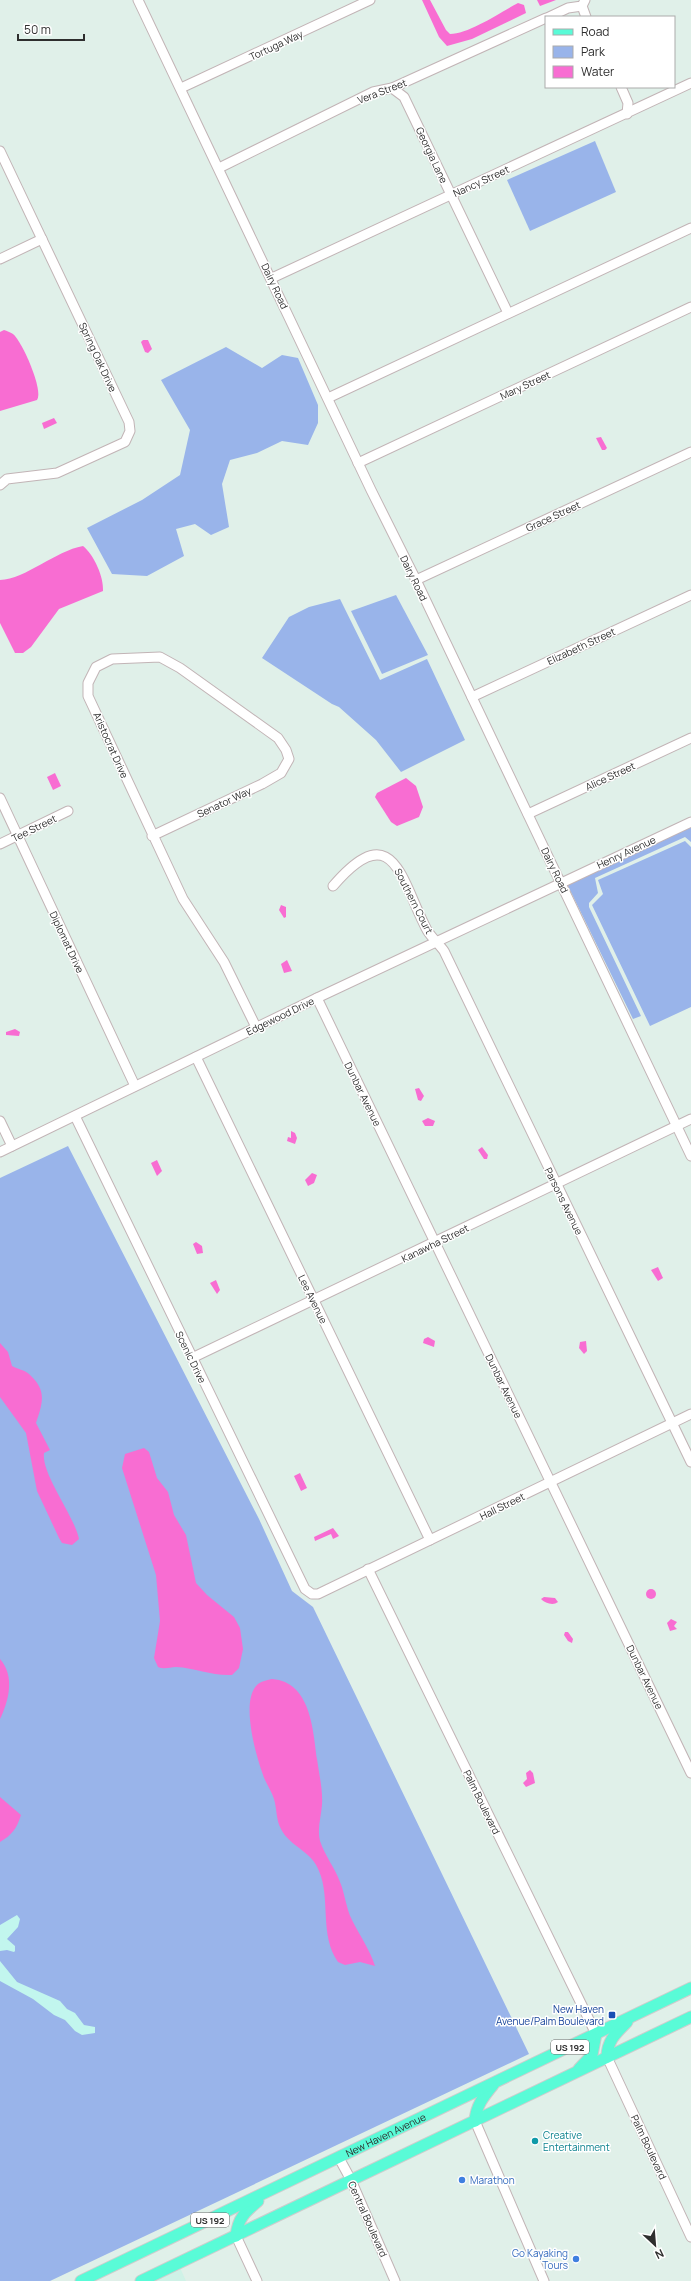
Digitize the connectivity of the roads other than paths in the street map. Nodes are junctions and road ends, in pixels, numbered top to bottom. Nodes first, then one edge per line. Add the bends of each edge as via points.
1 (138, 0) edge
2 (370, 0) edge
3 (583, 3) edge
4 (551, 16) edge
5 (586, 16) edge
6 (545, 18) edge
7 (691, 83) edge
8 (181, 88) junction
9 (392, 88) junction
10 (621, 88) edge
11 (627, 114) junction
12 (0, 151) edge
13 (219, 168) junction
14 (450, 195) junction
15 (691, 228) edge
16 (42, 239) junction
17 (0, 259) edge
18 (272, 278) junction
19 (691, 307) edge
20 (508, 313) junction
21 (328, 398) junction
22 (691, 452) edge
23 (358, 463) junction
24 (0, 485) edge
25 (416, 580) junction
26 (691, 594) edge
27 (472, 697) junction
28 (691, 738) edge
29 (289, 760) joint
30 (0, 798) edge
31 (68, 811) dead end
32 (528, 814) junction
33 (690, 826) edge
34 (17, 836) junction
35 (152, 836) junction
36 (0, 844) edge
37 (560, 882) junction
38 (333, 886) dead end
39 (437, 941) junction
40 (317, 998) junction
41 (256, 1027) junction
42 (196, 1057) junction
43 (134, 1086) junction
44 (75, 1116) junction
45 (691, 1119) edge
46 (0, 1121) edge
47 (677, 1126) junction
48 (12, 1146) junction
49 (0, 1152) edge
50 (691, 1156) edge
51 (556, 1184) junction
52 (436, 1243) junction
53 (314, 1301) junction
54 (192, 1358) junction
55 (691, 1414) edge
56 (672, 1423) junction
57 (691, 1462) edge
58 (551, 1482) junction
59 (430, 1540) junction
60 (368, 1569) junction
61 (312, 1594) joint
62 (691, 1773) edge
63 (691, 1988) edge
64 (632, 2017) junction
65 (691, 2017) edge
66 (596, 2034) junction
67 (607, 2058) junction
68 (576, 2072) junction
69 (494, 2083) junction
70 (475, 2121) junction
71 (338, 2158) junction
72 (351, 2180) junction
73 (269, 2192) junction
74 (236, 2236) junction
75 (691, 2237) edge
76 (94, 2278) edge
77 (81, 2281) edge
78 (141, 2281) edge
79 (257, 2281) edge
80 (395, 2281) edge
81 (544, 2281) edge

1 - 8 street, Dairy Road
2 - 8 street, Tortuga Way
3 - 4 street
3 - 5 street
6 - 9 street, Vera Street
7 - 11 street, Nancy Street
8 - 13 street, Dairy Road
9 - 13 street, Vera Street via 373,92
9 - 14 street, Georgia Lane via 404,97
10 - 11 street via 628,103
11 - 14 street, Nancy Street
12 - 16 street, Spring Oak Drive
13 - 18 street, Dairy Road
14 - 18 street, Nancy Street
14 - 20 street, Georgia Lane
15 - 20 street
16 - 17 street
16 - 24 street, Spring Oak Drive via 129,422 130,431 125,442 57,473 7,479
18 - 21 street, Dairy Road
19 - 23 street, Mary Street
20 - 21 street
21 - 23 street, Dairy Road
22 - 25 street, Grace Street
23 - 25 street, Dairy Road
25 - 27 street, Dairy Road
26 - 27 street, Elizabeth Street
27 - 32 street, Dairy Road
28 - 32 street, Alice Street
29 - 35 street, Senator Way via 280,773 262,784
29 - 35 street, Aristocrat Drive via 278,738 180,668 160,657 112,659 96,667 88,683 88,696
30 - 34 street, Diplomat Drive
31 - 34 street, Tee Street
32 - 37 street, Dairy Road
33 - 37 street, Henry Avenue
34 - 36 street, Tee Street
34 - 43 street, Diplomat Drive
35 - 41 street, Aristocrat Drive via 184,899 224,962
37 - 39 street, Edgewood Drive
37 - 47 street, Dairy Road
38 - 39 street, Southern Court via 348,869 365,858 376,854 386,856 396,864 428,931
39 - 40 street, Edgewood Drive
39 - 51 street, Parsons Avenue
40 - 41 street, Edgewood Drive
40 - 52 street, Dunbar Avenue
41 - 42 street, Edgewood Drive
42 - 43 street, Edgewood Drive
42 - 53 street, Lee Avenue
43 - 44 street, Edgewood Drive
44 - 48 street, Edgewood Drive
44 - 54 street, Scenic Drive
45 - 47 street, Kanawha Street
46 - 48 street
47 - 50 street, Dairy Road
47 - 51 street, Kanawha Street
48 - 49 street, Edgewood Drive
51 - 52 street, Kanawha Street
51 - 56 street, Parsons Avenue
52 - 53 street, Kanawha Street
52 - 58 street, Dunbar Avenue
53 - 54 street, Kanawha Street
53 - 59 street, Lee Avenue
54 - 61 street, Scenic Drive via 305,1589
55 - 56 street, Hall Street
56 - 57 street, Parsons Avenue
56 - 58 street, Hall Street
58 - 59 street, Hall Street
58 - 62 street, Dunbar Avenue
59 - 60 street, Hall Street
60 - 61 street, Hall Street via 318,1594
60 - 66 street, Palm Boulevard
63 - 64 main road, New Haven Avenue / US 192
64 - 66 main road, New Haven Avenue / US 192
64 - 67 main road via 612,2037 607,2046
65 - 67 main road, US 192
66 - 68 main road via 592,2055
66 - 69 main road, New Haven Avenue / US 192
67 - 68 main road, US 192
67 - 75 street, Palm Boulevard
68 - 70 main road, US 192
69 - 70 main road via 480,2101
69 - 71 main road, New Haven Avenue / US 192
70 - 72 main road, US 192
70 - 81 street
71 - 72 street, Central Boulevard
71 - 73 main road, New Haven Avenue / US 192
72 - 74 main road, US 192
72 - 80 street, Central Boulevard
73 - 74 main road via 242,2214
73 - 76 main road, New Haven Avenue / US 192
74 - 78 main road, US 192
74 - 79 street
76 - 77 main road, New Haven Avenue / US 192

